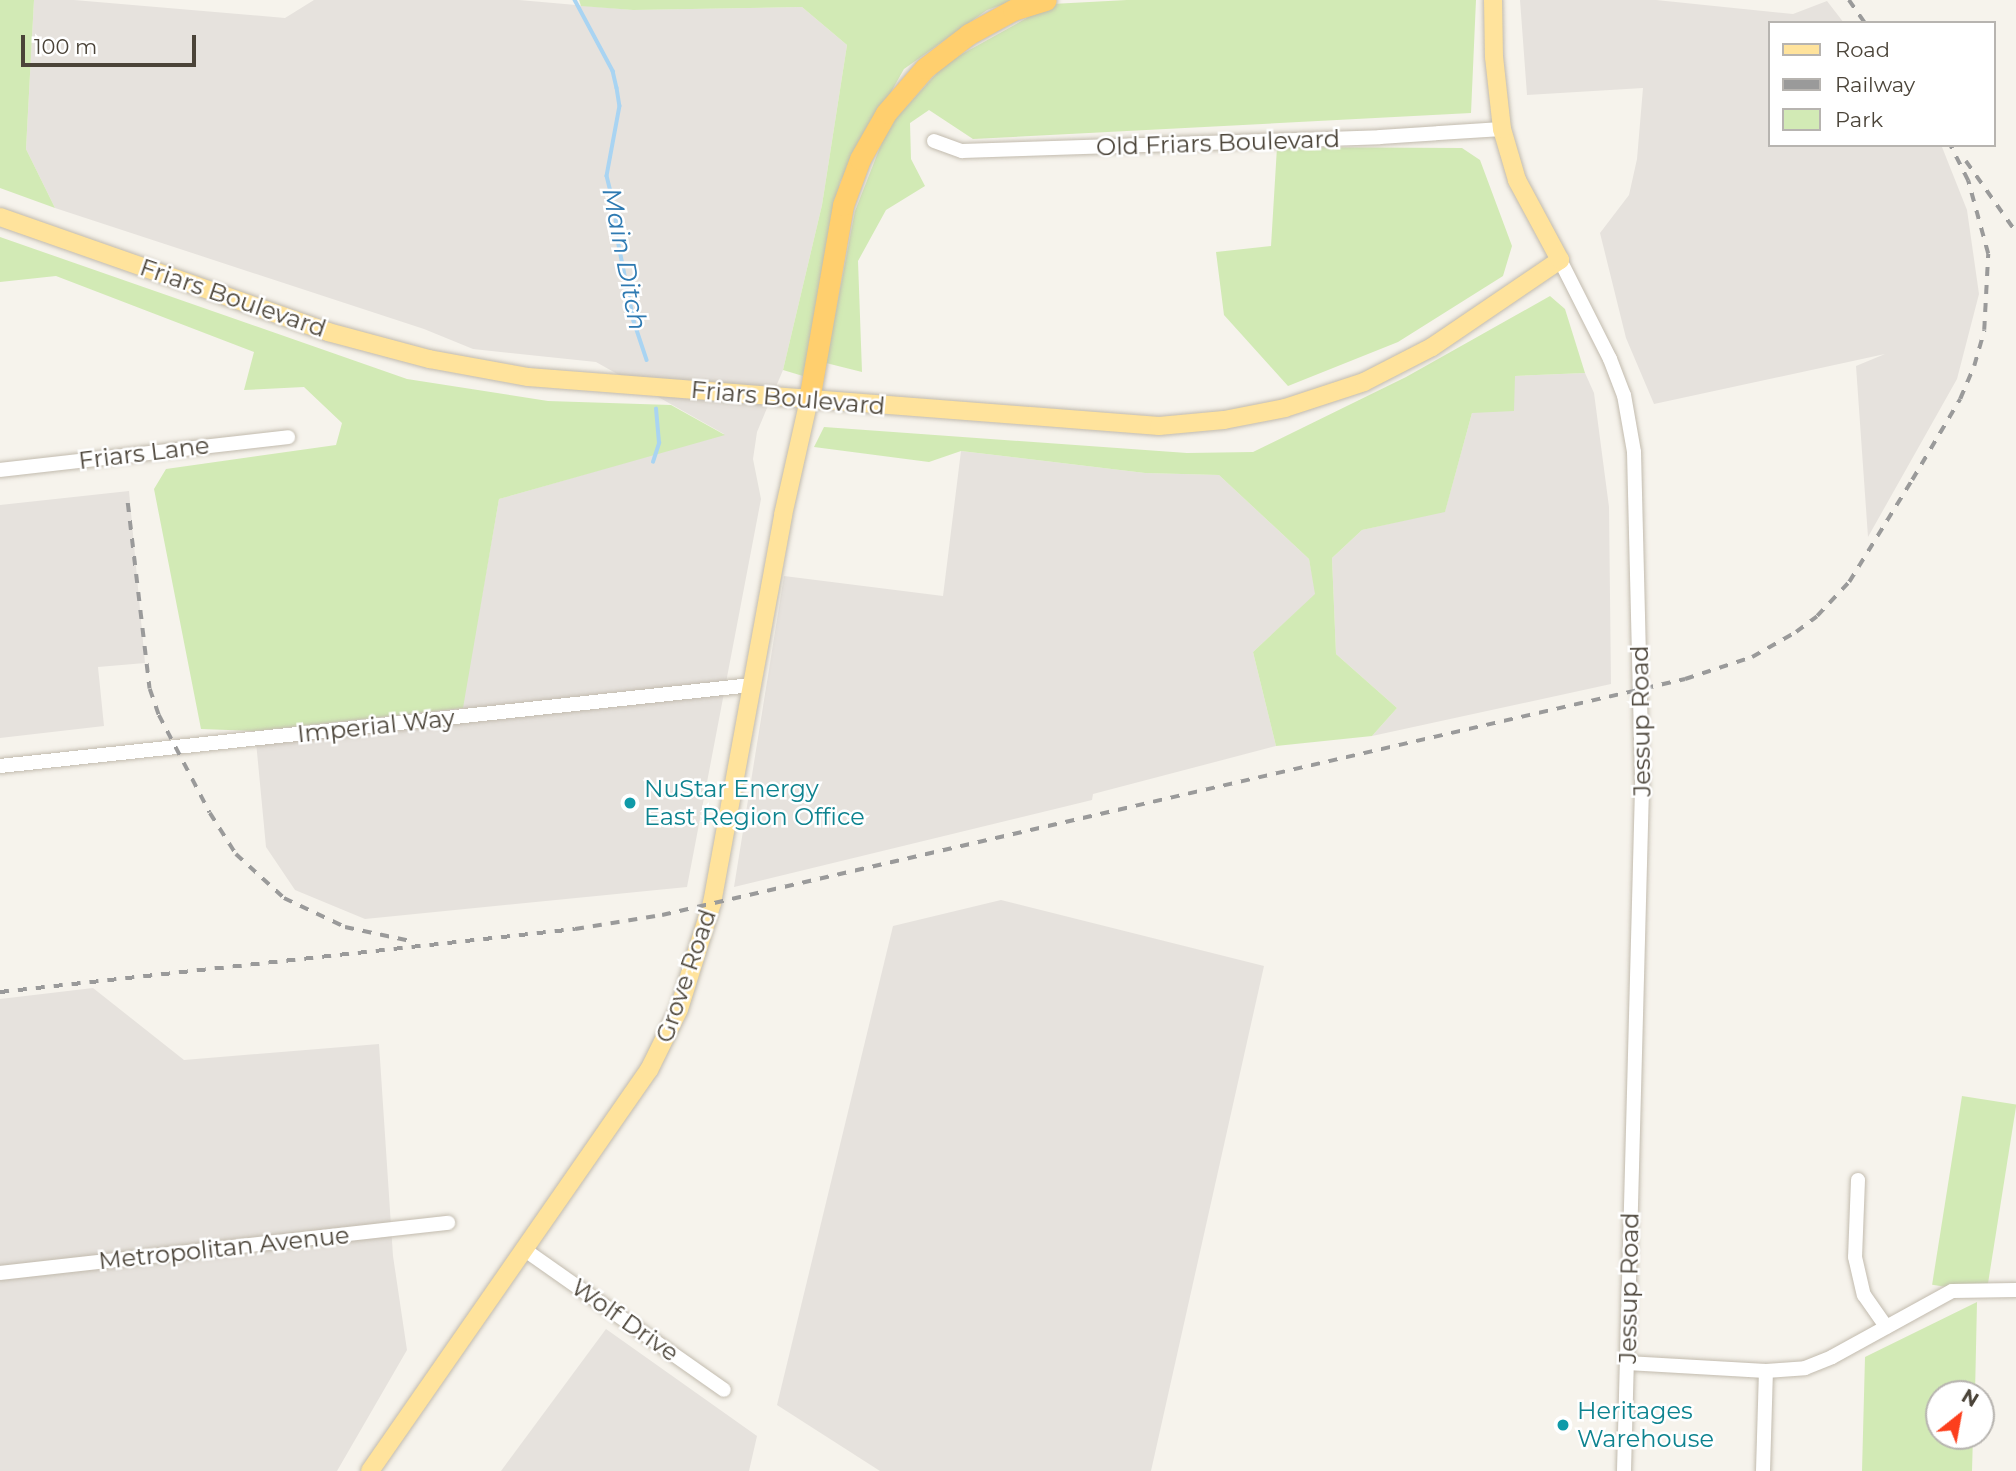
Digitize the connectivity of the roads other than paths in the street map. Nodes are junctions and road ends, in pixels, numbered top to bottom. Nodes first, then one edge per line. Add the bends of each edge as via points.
1 (1046, 0) edge
2 (1493, 0) edge
3 (1502, 128) junction
4 (934, 142) dead end
5 (0, 217) edge
6 (1560, 260) junction
7 (809, 400) junction
8 (288, 437) dead end
9 (0, 470) edge
10 (752, 685) junction
11 (0, 766) edge
12 (1858, 1180) dead end
13 (448, 1223) dead end
14 (525, 1250) junction
15 (0, 1273) edge
16 (2016, 1290) edge
17 (1886, 1327) junction
18 (1627, 1363) junction
19 (1766, 1371) junction
20 (724, 1390) dead end
21 (370, 1471) edge
22 (1624, 1471) edge
23 (1763, 1471) edge

1 - 7 highway via 1013,10 969,34 925,68 886,113 860,159 843,205
2 - 3 main road, Jessup Road
3 - 4 street, Old Friars Boulevard via 1380,137 962,151
3 - 6 main road, Jessup Road via 1517,180
5 - 7 main road, Friars Boulevard via 328,332 429,359 528,377
6 - 7 main road, Friars Boulevard via 1432,347 1375,377 1285,408 1224,420 1151,425
6 - 18 street, Jessup Road via 1619,383 1634,452 1642,788
7 - 10 main road, Grove Road via 798,436
8 - 9 street, Friars Lane
10 - 11 street, Imperial Way
10 - 14 main road, Grove Road via 711,910 679,1009 649,1070
12 - 17 street via 1855,1257 1864,1295
13 - 15 street, Metropolitan Avenue
14 - 20 street, Wolf Drive
14 - 21 main road, Grove Road
16 - 17 street via 1952,1291
17 - 19 street via 1805,1368
18 - 19 street
18 - 22 street, Jessup Road
19 - 23 street

